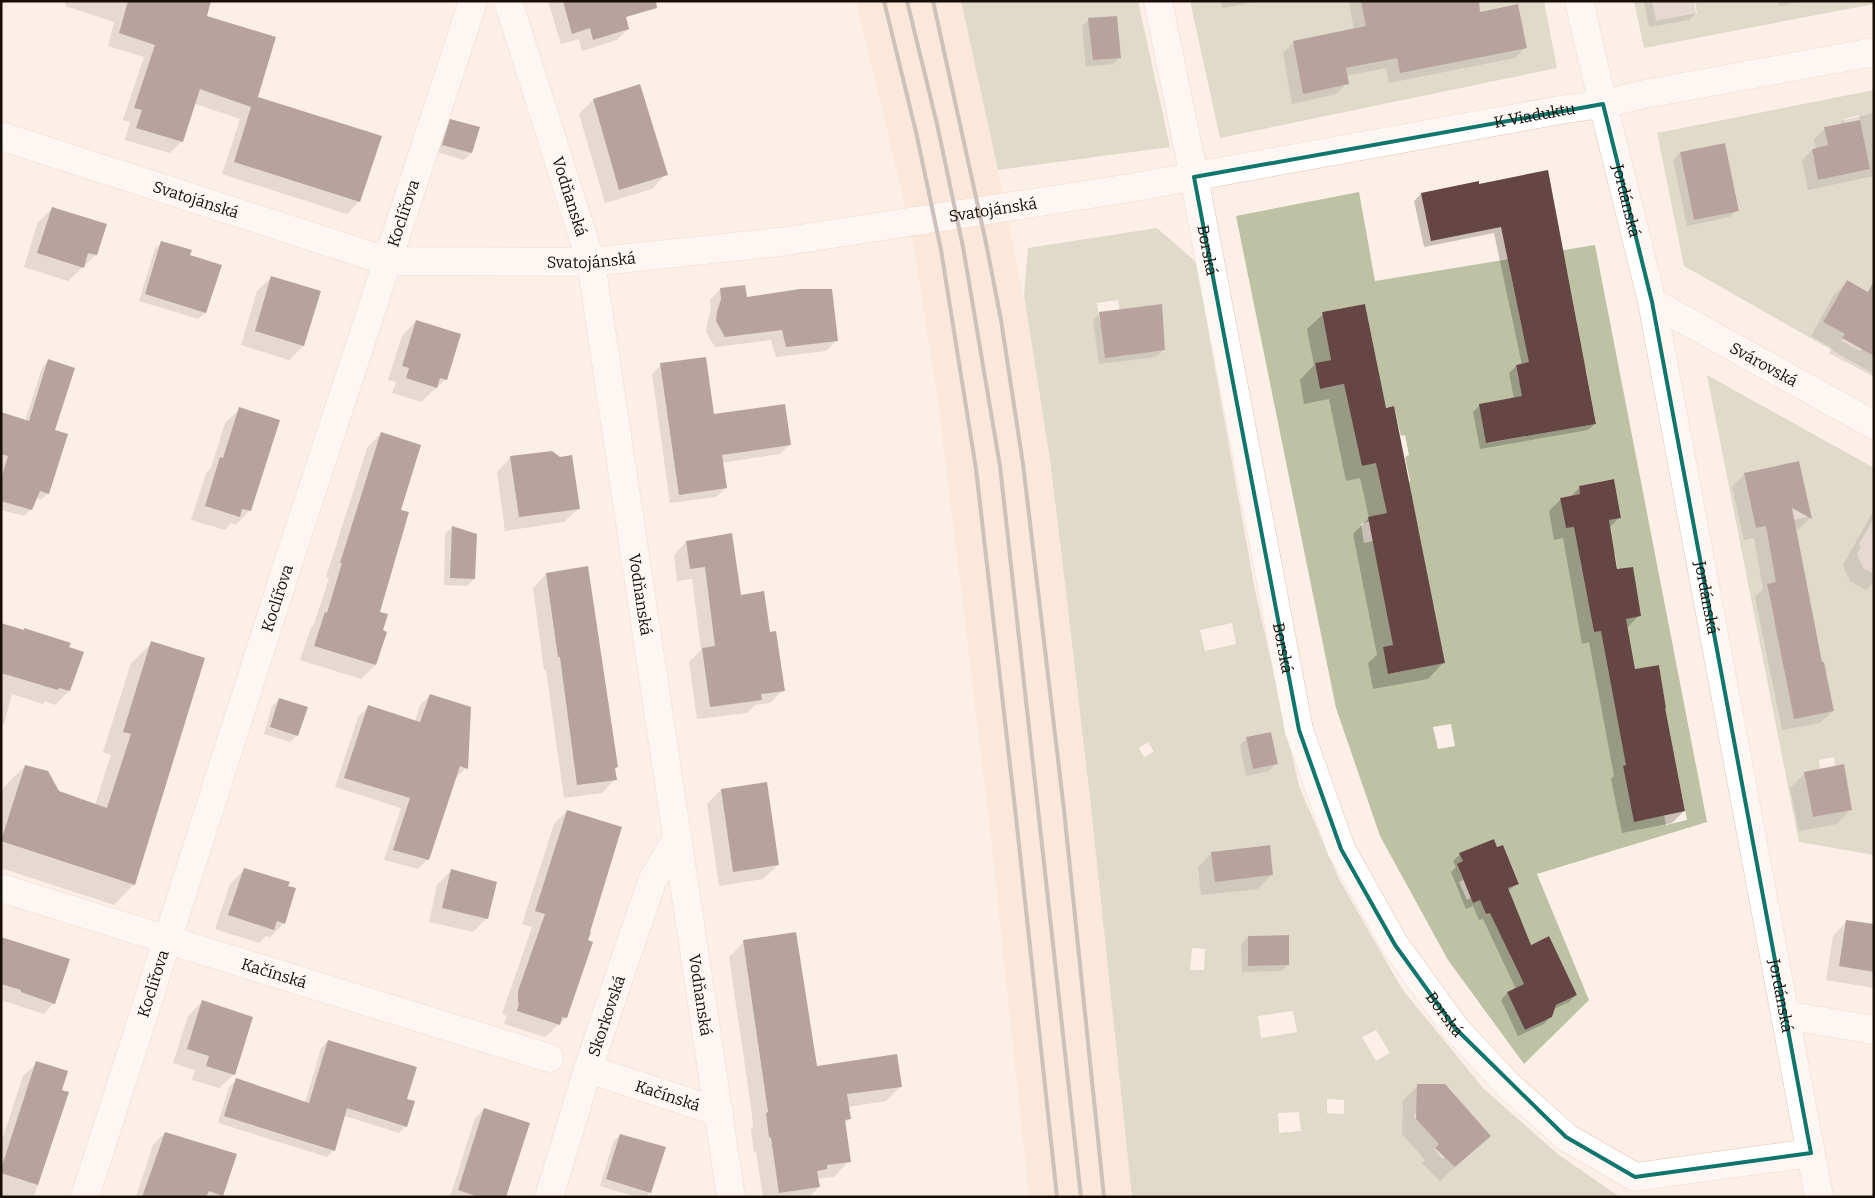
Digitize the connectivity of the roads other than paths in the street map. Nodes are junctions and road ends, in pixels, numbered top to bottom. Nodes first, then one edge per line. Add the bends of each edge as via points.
1 (473, 1) edge
2 (508, 1) edge
3 (1158, 1) edge
4 (1579, 1) edge
5 (1874, 52) edge
6 (1603, 104) junction
7 (1, 136) edge
8 (1194, 177) junction
9 (387, 261) junction
10 (590, 262) junction
11 (1652, 302) junction
12 (1874, 425) edge
13 (677, 840) junction
14 (1, 888) edge
15 (166, 940) junction
16 (1785, 1015) junction
17 (1874, 1030) edge
18 (549, 1058) dead end
19 (588, 1069) junction
20 (719, 1112) junction
21 (1811, 1153) junction
22 (1638, 1187) edge
23 (86, 1197) edge
24 (549, 1197) edge
25 (730, 1197) edge
26 (1819, 1197) edge

1 - 9 street, Koclířova
2 - 10 street, Vodňanská
3 - 8 street, Borská
4 - 6 street, Jordánská
5 - 6 street, K Viaduktu
6 - 8 street, K Viaduktu via 1566,108
6 - 11 street, Jordánská
7 - 9 street, Svatojánská
8 - 10 street, Svatojánská via 780,242
8 - 22 street, Borská via 1299,730 1341,849 1395,945 1461,1035 1514,1091 1566,1137
9 - 10 street, Svatojánská
9 - 15 street, Koclířova
10 - 13 street, Vodňanská
11 - 12 street, Svárovská
11 - 16 street, Jordánská
13 - 19 street, Skorkovská via 652,881
13 - 20 street, Vodňanská
14 - 15 street, Kačínská
15 - 18 street, Kačínská
15 - 23 street, Koclířova
16 - 17 street
16 - 21 street, Jordánská
19 - 20 street, Kačínská
19 - 24 street, Skorkovská
20 - 25 street, Vodňanská
21 - 22 street, Borská
21 - 26 street, Jordánská

